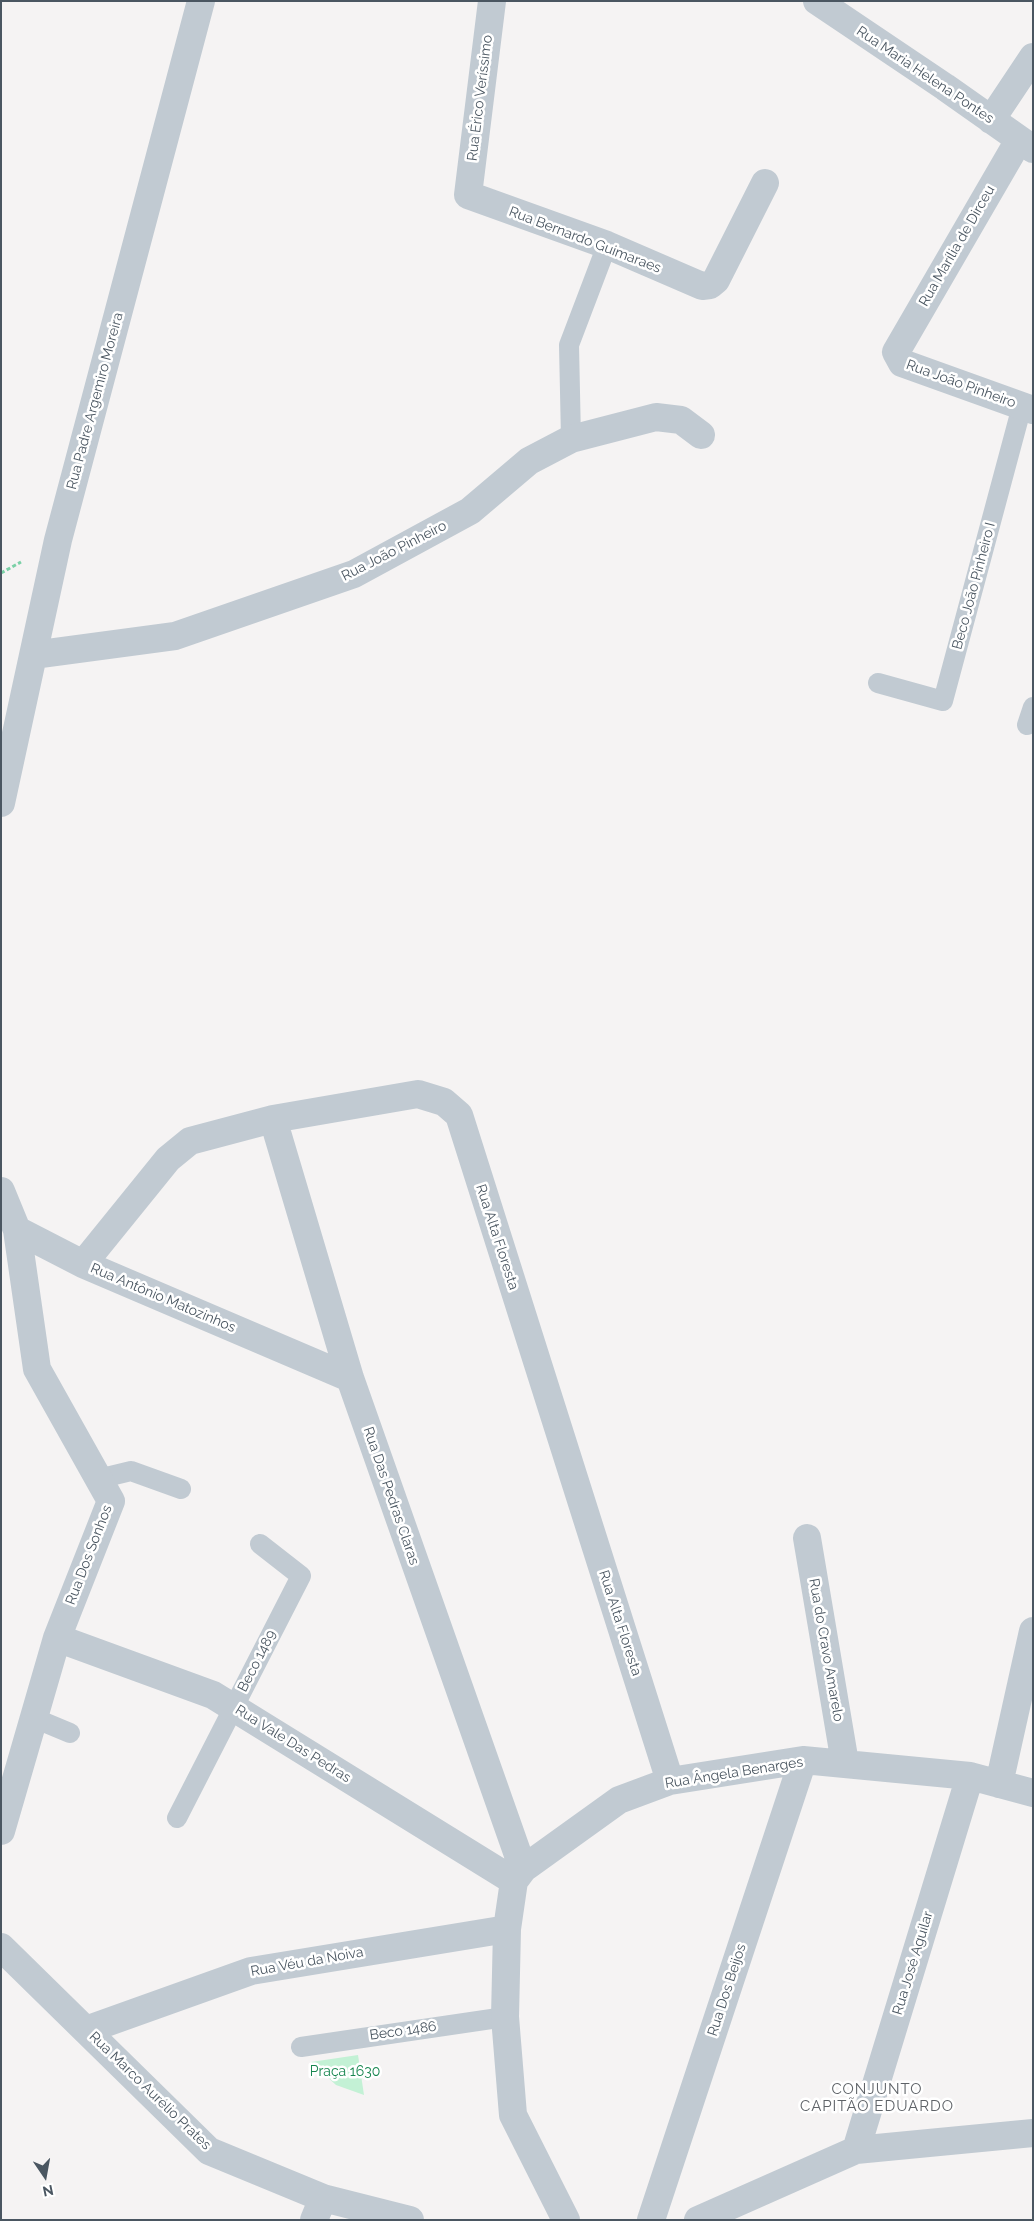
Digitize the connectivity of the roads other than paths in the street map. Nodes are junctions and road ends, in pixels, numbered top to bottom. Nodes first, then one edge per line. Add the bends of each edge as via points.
1 (201, 1) edge
2 (492, 1) edge
3 (818, 1) edge
4 (1033, 57) edge
5 (992, 120) junction
6 (1026, 144) edge
7 (766, 183) dead end
8 (468, 195) joint
9 (607, 245) junction
10 (896, 352) joint
11 (1028, 408) edge
12 (701, 435) dead end
13 (571, 439) junction
14 (33, 655) junction
15 (878, 683) dead end
16 (1, 803) edge
17 (273, 1119) junction
18 (1, 1191) edge
19 (17, 1230) junction
20 (83, 1264) junction
21 (350, 1378) junction
22 (98, 1478) junction
23 (181, 1489) dead end
24 (807, 1538) dead end
25 (260, 1544) dead end
26 (1033, 1631) edge
27 (57, 1638) junction
28 (234, 1707) junction
29 (34, 1718) junction
30 (70, 1733) dead end
31 (803, 1760) junction
32 (845, 1763) junction
33 (970, 1776) junction
34 (670, 1781) junction
35 (999, 1784) junction
36 (1033, 1793) edge
37 (176, 1818) dead end
38 (1, 1831) edge
39 (518, 1875) junction
40 (507, 1929) junction
41 (1, 1947) edge
42 (505, 2017) junction
43 (86, 2030) junction
44 (301, 2047) dead end
45 (1033, 2133) edge
46 (856, 2150) junction
47 (319, 2209) edge
48 (410, 2220) edge
49 (566, 2220) edge
50 (651, 2220) edge
51 (698, 2220) edge

1 - 14 street, Rua Padre Argemiro Moreira via 58,540
2 - 8 street, Rua Érico Veríssimo
3 - 5 street, Rua Maria Helena Pontes
4 - 5 street
5 - 6 street, Rua Maria Helena Pontes
6 - 10 street, Rua Marília de Dirceu
7 - 9 street, Rua Bernardo Guimaraes via 716,280 710,285 702,286
8 - 9 street, Rua Bernardo Guimaraes
9 - 13 lane via 568,345
10 - 11 street, Rua João Pinheiro via 902,363
11 - 15 lane, Beco João Pinheiro I via 943,702
12 - 13 street, Rua João Pinheiro via 681,420 656,417
13 - 14 street, Rua João Pinheiro via 529,460 470,511 354,574 175,636
14 - 16 street, Rua Padre Argemiro Moreira
17 - 20 street, Rua Alta Floresta via 190,1141 177,1150
17 - 21 street, Rua Das Pedras Claras
17 - 34 street, Rua Alta Floresta via 418,1094 444,1102 459,1115
18 - 19 street
19 - 20 street, Rua Antônio Matozinhos
19 - 22 street, Rua Dos Sonhos via 37,1369
20 - 21 street, Rua Antônio Matozinhos
21 - 39 street, Rua Das Pedras Claras
22 - 23 lane via 131,1471
22 - 27 street, Rua Dos Sonhos via 111,1501
24 - 32 street, Rua do Cravo Amarelo
25 - 28 lane, Beco 1489 via 301,1576
26 - 35 street
27 - 28 street, Rua Vale Das Pedras via 213,1695
27 - 29 street, Rua Dos Sonhos
28 - 37 lane, Beco 1489
28 - 39 street, Rua Vale Das Pedras
29 - 30 lane
29 - 38 street, Rua Dos Sonhos
31 - 32 street, Rua Ângela Benarges
31 - 34 street, Rua Ângela Benarges
31 - 50 street, Rua Dos Beijos
32 - 33 street, Rua Ângela Benarges
33 - 35 street, Rua Ângela Benarges
33 - 46 street, Rua José Aguilar
34 - 39 street, Rua Ângela Benarges via 619,1800
35 - 36 street, Rua Ângela Benarges
39 - 40 street
40 - 42 street
40 - 43 street, Rua Véu da Noiva via 251,1971
41 - 43 street, Rua Marco Aurélio Prates
42 - 44 lane, Beco 1486
42 - 49 street via 513,2115
43 - 47 street, Rua Marco Aurélio Prates via 209,2151
45 - 46 street
46 - 51 street
47 - 48 street, Rua Marco Aurélio Prates

